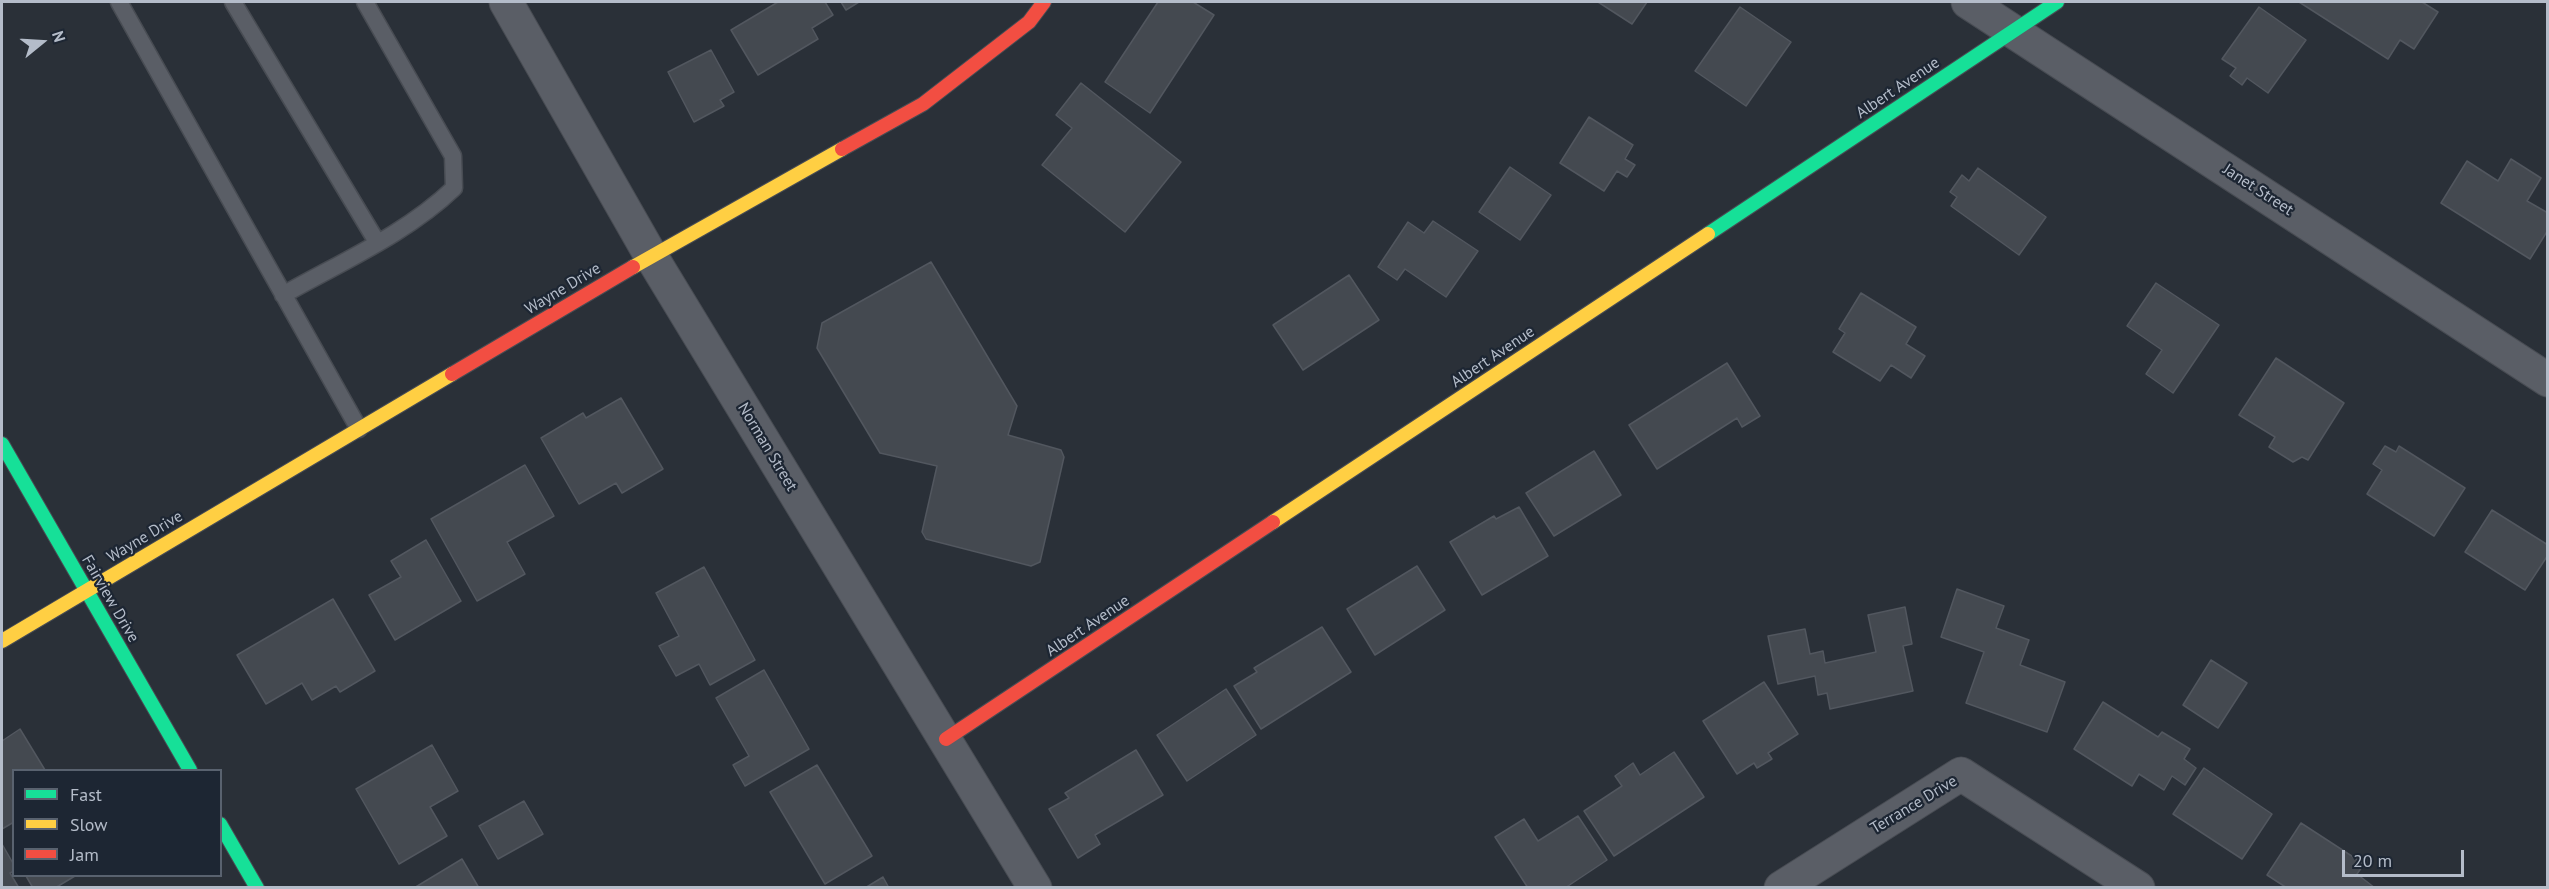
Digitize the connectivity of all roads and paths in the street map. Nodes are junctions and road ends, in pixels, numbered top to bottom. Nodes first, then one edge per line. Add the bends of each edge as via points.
1 (119, 2) edge
2 (233, 2) edge
3 (365, 2) edge
4 (506, 2) edge
5 (1044, 2) edge
6 (1968, 2) edge
7 (2057, 2) edge
8 (2014, 31) junction
9 (377, 242) junction
10 (651, 256) junction
11 (283, 295) junction
12 (2547, 380) edge
13 (359, 429) junction
14 (2, 444) edge
15 (86, 591) junction
16 (2, 641) edge
17 (946, 739) junction
18 (189, 769) edge
19 (222, 827) edge
20 (257, 888) edge
21 (1035, 888) edge
22 (1781, 888) edge
23 (2138, 888) edge

1 - 11 lane
2 - 9 lane
3 - 9 lane via 453,156 454,188 436,205
4 - 10 street, Norman Street
5 - 10 street, Wayne Drive via 1029,22 923,104
6 - 8 street, Janet Street
7 - 8 street, Albert Avenue
8 - 12 street, Janet Street
8 - 17 street, Albert Avenue
9 - 11 lane
10 - 13 street, Wayne Drive
10 - 17 street, Norman Street
11 - 13 lane
13 - 15 street, Wayne Drive
14 - 15 street, Fairview Drive
15 - 16 street, Wayne Drive
15 - 18 street, Fairview Drive
17 - 21 street, Norman Street
19 - 20 street
22 - 23 street, Terrance Drive via 1961,774

